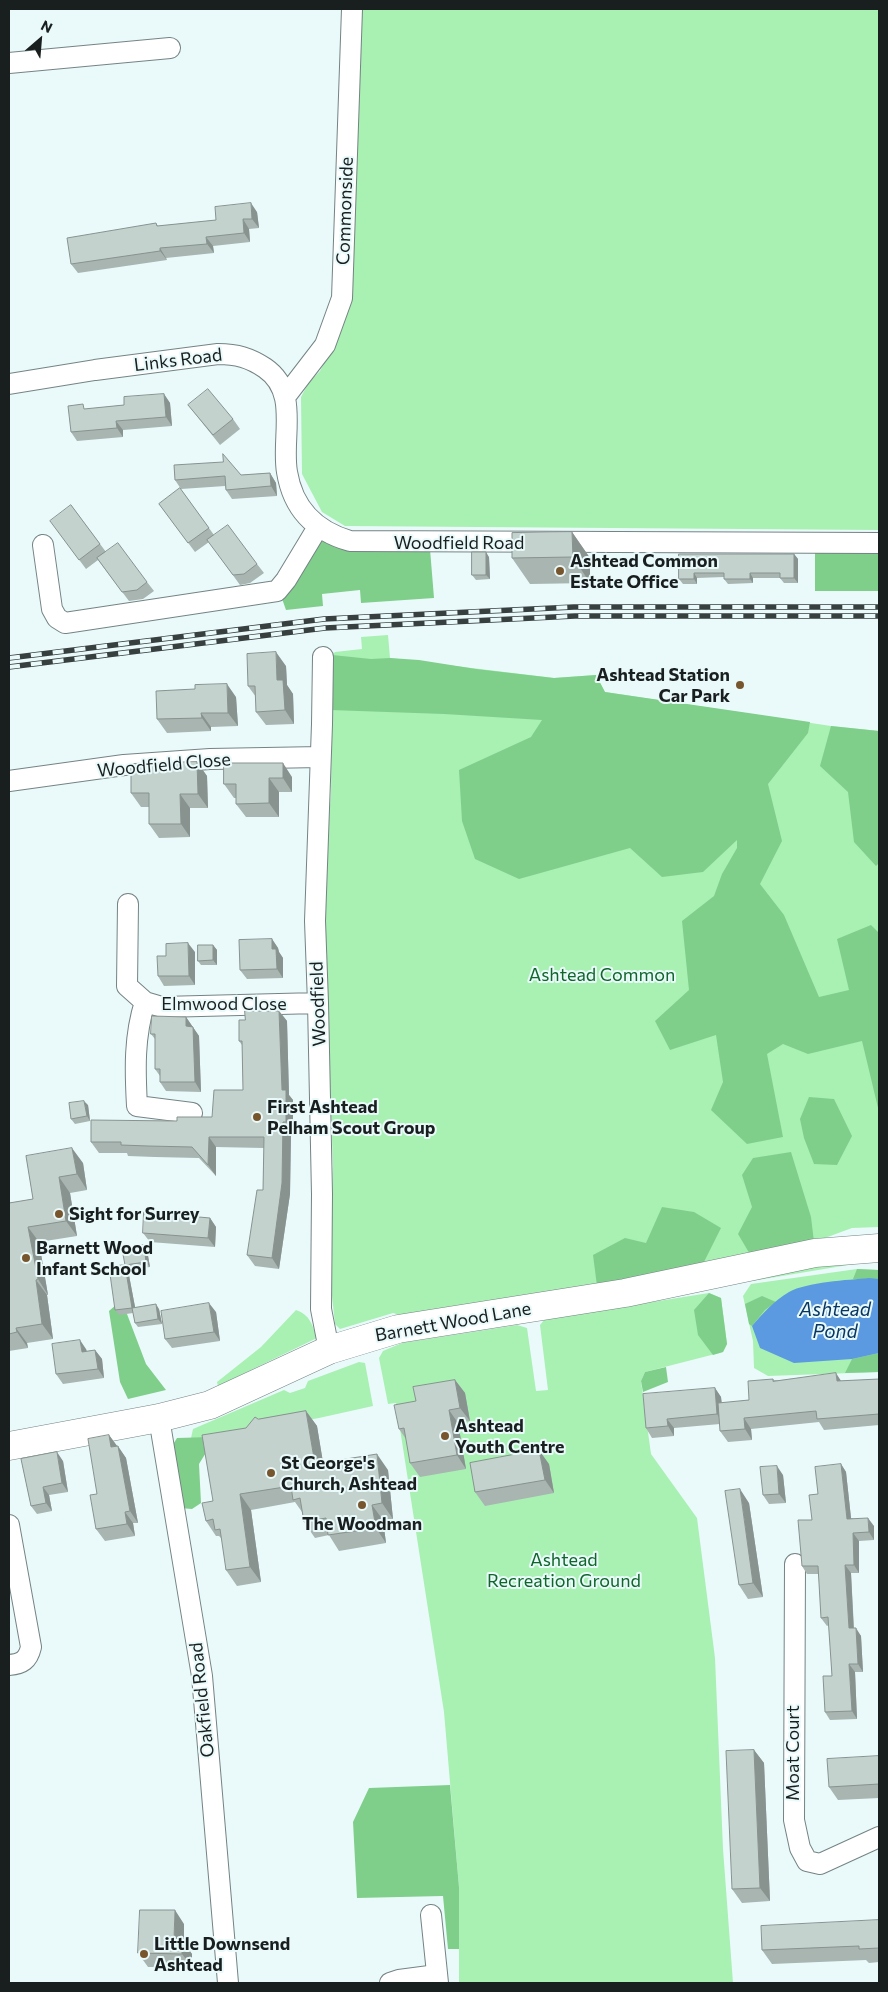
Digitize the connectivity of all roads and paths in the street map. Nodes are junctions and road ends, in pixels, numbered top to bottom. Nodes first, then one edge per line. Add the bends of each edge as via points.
1 (352, 9) edge
2 (170, 48) dead end
3 (9, 63) edge
4 (9, 384) edge
5 (285, 397) junction
6 (296, 499) joint
7 (318, 527) junction
8 (879, 543) edge
9 (43, 545) dead end
10 (323, 657) dead end
11 (320, 757) junction
12 (9, 782) edge
13 (128, 904) dead end
14 (144, 1002) junction
15 (318, 1002) junction
16 (192, 1113) dead end
17 (879, 1248) edge
18 (329, 1350) junction
19 (159, 1418) junction
20 (9, 1446) edge
21 (9, 1525) edge
22 (795, 1564) dead end
23 (9, 1665) edge
24 (879, 1837) edge
25 (431, 1915) dead end
26 (438, 1979) edge
27 (228, 1983) edge
28 (390, 1983) edge

1 - 5 street, Commonside via 342,298 325,346
2 - 3 street
4 - 5 street, Links Road via 199,356 236,354 253,360 272,373 281,384
5 - 6 street, Links Road via 286,470
6 - 7 street, Woodfield Road via 306,516
7 - 8 street, Woodfield Road via 335,537 365,543
7 - 9 street via 277,591 65,623 52,609
10 - 11 street, Woodfield
11 - 12 street, Woodfield Close via 124,765
11 - 15 street, Woodfield via 314,921
13 - 14 street, Elmwood Close via 127,986
14 - 15 street, Elmwood Close via 162,1008
14 - 16 street via 138,1022 135,1062 137,1106
15 - 18 street, Woodfield via 321,1309
17 - 18 street, Barnett Wood Lane via 815,1253 625,1293 398,1329
18 - 19 street, Barnett Wood Lane via 210,1404
19 - 20 street, Barnett Wood Lane
19 - 27 street, Oakfield Road via 202,1676
21 - 23 street via 31,1647 28,1657 20,1664
22 - 24 street, Moat Court via 794,1820 800,1848 807,1861 820,1864
25 - 26 street
26 - 28 street

